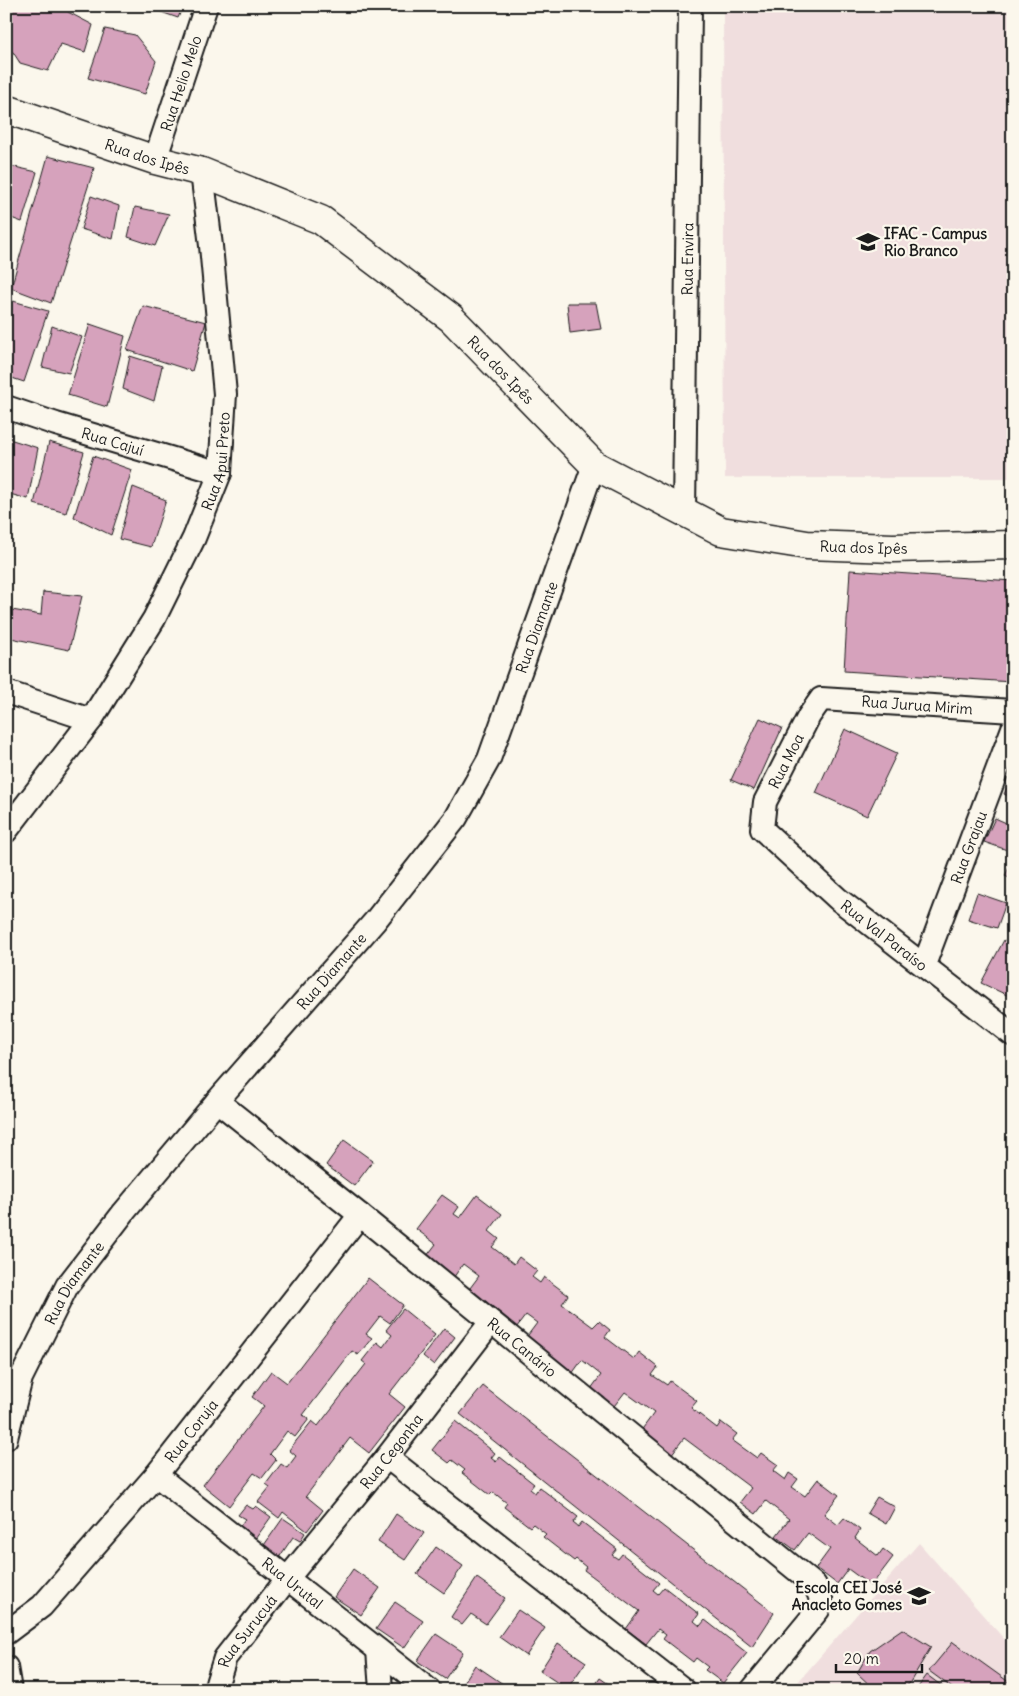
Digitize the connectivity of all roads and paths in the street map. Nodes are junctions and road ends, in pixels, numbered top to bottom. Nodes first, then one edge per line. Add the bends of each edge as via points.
1 (206, 6) edge
2 (690, 6) edge
3 (6, 109) edge
4 (155, 160) junction
5 (202, 172) junction
6 (6, 407) edge
7 (594, 464) junction
8 (220, 473) junction
9 (684, 513) junction
10 (1013, 545) edge
11 (6, 692) edge
12 (821, 698) joint
13 (1013, 711) edge
14 (91, 720) junction
15 (1013, 728) edge
16 (762, 828) joint
17 (6, 831) edge
18 (924, 965) junction
19 (1013, 1035) edge
20 (217, 1101) junction
21 (360, 1215) junction
22 (491, 1322) junction
23 (6, 1438) edge
24 (387, 1457) junction
25 (156, 1475) junction
26 (287, 1579) junction
27 (6, 1633) edge
28 (378, 1650) junction
29 (6, 1667) edge
30 (10, 1690) edge
31 (215, 1690) edge
32 (381, 1690) edge
33 (429, 1690) edge
34 (684, 1690) edge
35 (752, 1690) edge

1 - 4 street, Rua Helio Melo
2 - 9 street, Rua Envira
3 - 4 street, Rua dos Ipês
4 - 5 street, Rua dos Ipês
5 - 7 street, Rua dos Ipês via 322,220 450,318
5 - 8 street, Rua Apui Preto via 225,394
6 - 8 street, Rua Cajuí
7 - 9 street, Rua dos Ipês
7 - 20 street, Rua Diamante via 489,759 456,818 375,921
8 - 14 street, Rua Apui Preto via 194,538 154,618
9 - 10 street, Rua dos Ipês via 721,532 807,545 893,548
11 - 14 street
12 - 13 street, Rua Jurua Mirim
12 - 16 street, Rua Moa via 765,802
14 - 17 street, Rua Apui Preto
15 - 18 street, Rua Grajau
16 - 18 street, Rua Val Paraíso via 838,899
18 - 19 street, Rua Val Paraíso
20 - 21 street, Rua Canário
20 - 23 street, Rua Diamante via 67,1286 21,1378
21 - 22 street, Rua Canário
21 - 25 street, Rua Coruja
22 - 24 street, Rua Cegonha
22 - 35 street, Rua Canário via 815,1585 821,1599 818,1610
24 - 26 street, Rua Cegonha
24 - 34 street
25 - 26 street, Rua Urutal
25 - 27 street, Rua Coruja via 42,1606
26 - 28 street, Rua Urutal
26 - 31 street, Rua Surucuá via 225,1658
28 - 32 street
28 - 33 street, Rua Urutal
29 - 30 street

